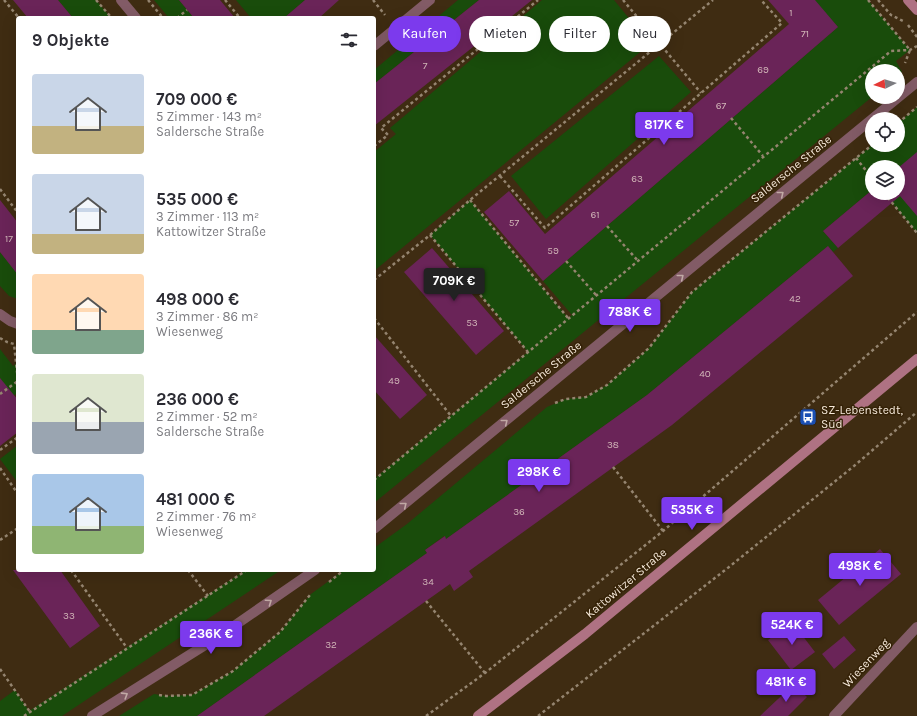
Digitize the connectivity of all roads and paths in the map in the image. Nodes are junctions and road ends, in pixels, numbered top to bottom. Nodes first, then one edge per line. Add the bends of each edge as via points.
1 (4, 0) edge
2 (96, 0) edge
3 (121, 0) edge
4 (148, 0) edge
5 (226, 0) edge
6 (373, 0) edge
7 (430, 0) edge
8 (538, 0) edge
9 (622, 0) edge
10 (713, 0) edge
11 (761, 0) edge
12 (868, 0) edge
13 (878, 0) edge
14 (908, 0) edge
15 (187, 10) dead end
16 (917, 10) edge
17 (17, 16) edge
18 (110, 16) edge
19 (134, 16) edge
20 (161, 16) edge
21 (180, 16) edge
22 (238, 16) edge
23 (636, 16) edge
24 (388, 18) dead end
25 (671, 36) edge
26 (917, 37) edge
27 (376, 44) edge
28 (917, 46) edge
29 (910, 50) junction
30 (651, 52) edge
31 (666, 52) edge
32 (905, 63) dead end
33 (917, 82) edge
34 (701, 93) junction
35 (917, 107) edge
36 (881, 112) edge
37 (905, 117) edge
38 (732, 118) dead end
39 (865, 125) edge
40 (376, 144) edge
41 (865, 151) edge
42 (763, 156) junction
43 (856, 158) junction
44 (865, 169) edge
45 (500, 176) junction
46 (0, 190) edge
47 (470, 200) junction
48 (890, 200) edge
49 (16, 210) edge
50 (607, 226) dead end
51 (917, 233) edge
52 (430, 235) junction
53 (566, 261) dead end
54 (638, 261) junction
55 (376, 278) edge
56 (596, 295) junction
57 (917, 312) edge
58 (0, 314) edge
59 (568, 318) junction
60 (376, 321) edge
61 (16, 323) edge
62 (0, 338) edge
63 (528, 352) junction
64 (917, 359) edge
65 (16, 362) edge
66 (16, 382) edge
67 (0, 394) edge
68 (554, 404) dead end
69 (917, 412) edge
70 (451, 416) junction
71 (16, 438) edge
72 (0, 450) edge
73 (613, 467) dead end
74 (0, 468) edge
75 (376, 478) edge
76 (16, 491) edge
77 (376, 527) edge
78 (16, 529) edge
79 (663, 531) junction
80 (0, 540) edge
81 (72, 572) edge
82 (190, 572) edge
83 (244, 572) edge
84 (312, 572) edge
85 (341, 572) edge
86 (328, 582) dead end
87 (311, 594) dead end
88 (208, 596) junction
89 (426, 601) dead end
90 (917, 627) edge
91 (127, 648) junction
92 (0, 669) edge
93 (485, 673) junction
94 (154, 694) dead end
95 (30, 712) junction
96 (24, 716) edge
97 (92, 716) edge
98 (426, 716) edge
99 (478, 716) edge
100 (538, 716) edge
101 (834, 716) edge

1 - 17 path
2 - 18 path
3 - 19 street
4 - 20 path
5 - 22 path
6 - 24 path
7 - 27 street
8 - 40 path via 382,128 388,134
9 - 23 path
10 - 25 path
11 - 34 path via 782,23
12 - 29 path
13 - 26 path via 891,15 905,22
14 - 16 street
15 - 21 path
28 - 29 path
29 - 32 path
29 - 42 path via 891,51
30 - 45 path
31 - 34 path
33 - 36 street, Saldersche Straße
34 - 45 path via 545,228
35 - 37 path
38 - 42 path
77 -> 39 street, Saldersche Straße
41 - 43 path
42 - 54 path
43 - 44 path
43 - 68 path via 692,292 650,348 607,385 586,397 566,399
45 - 47 path
46 - 49 path
47 - 52 path
47 - 59 path
48 - 51 path
50 - 54 path
52 - 55 path
52 - 63 path
53 - 56 path
54 - 56 path
56 - 59 path
57 - 79 path
58 - 61 street
59 - 63 path
60 - 70 path
62 - 65 path via 14,344
63 - 70 path
64 - 99 street, Kattowitzer Straße via 586,634
66 - 67 path
69 - 100 path via 729,567
70 - 75 path
71 - 72 path
73 - 79 path
74 - 76 path
78 - 80 path
79 - 93 path
81 - 91 path
82 - 88 path
83 - 88 path
97 -> 84 street via 218,637
85 - 86 path
87 - 94 path via 280,632 233,671 192,695
88 - 91 path
89 - 93 path
90 - 101 street, Wiesenweg
91 - 95 path
92 - 95 path
93 - 98 path
95 - 96 path

